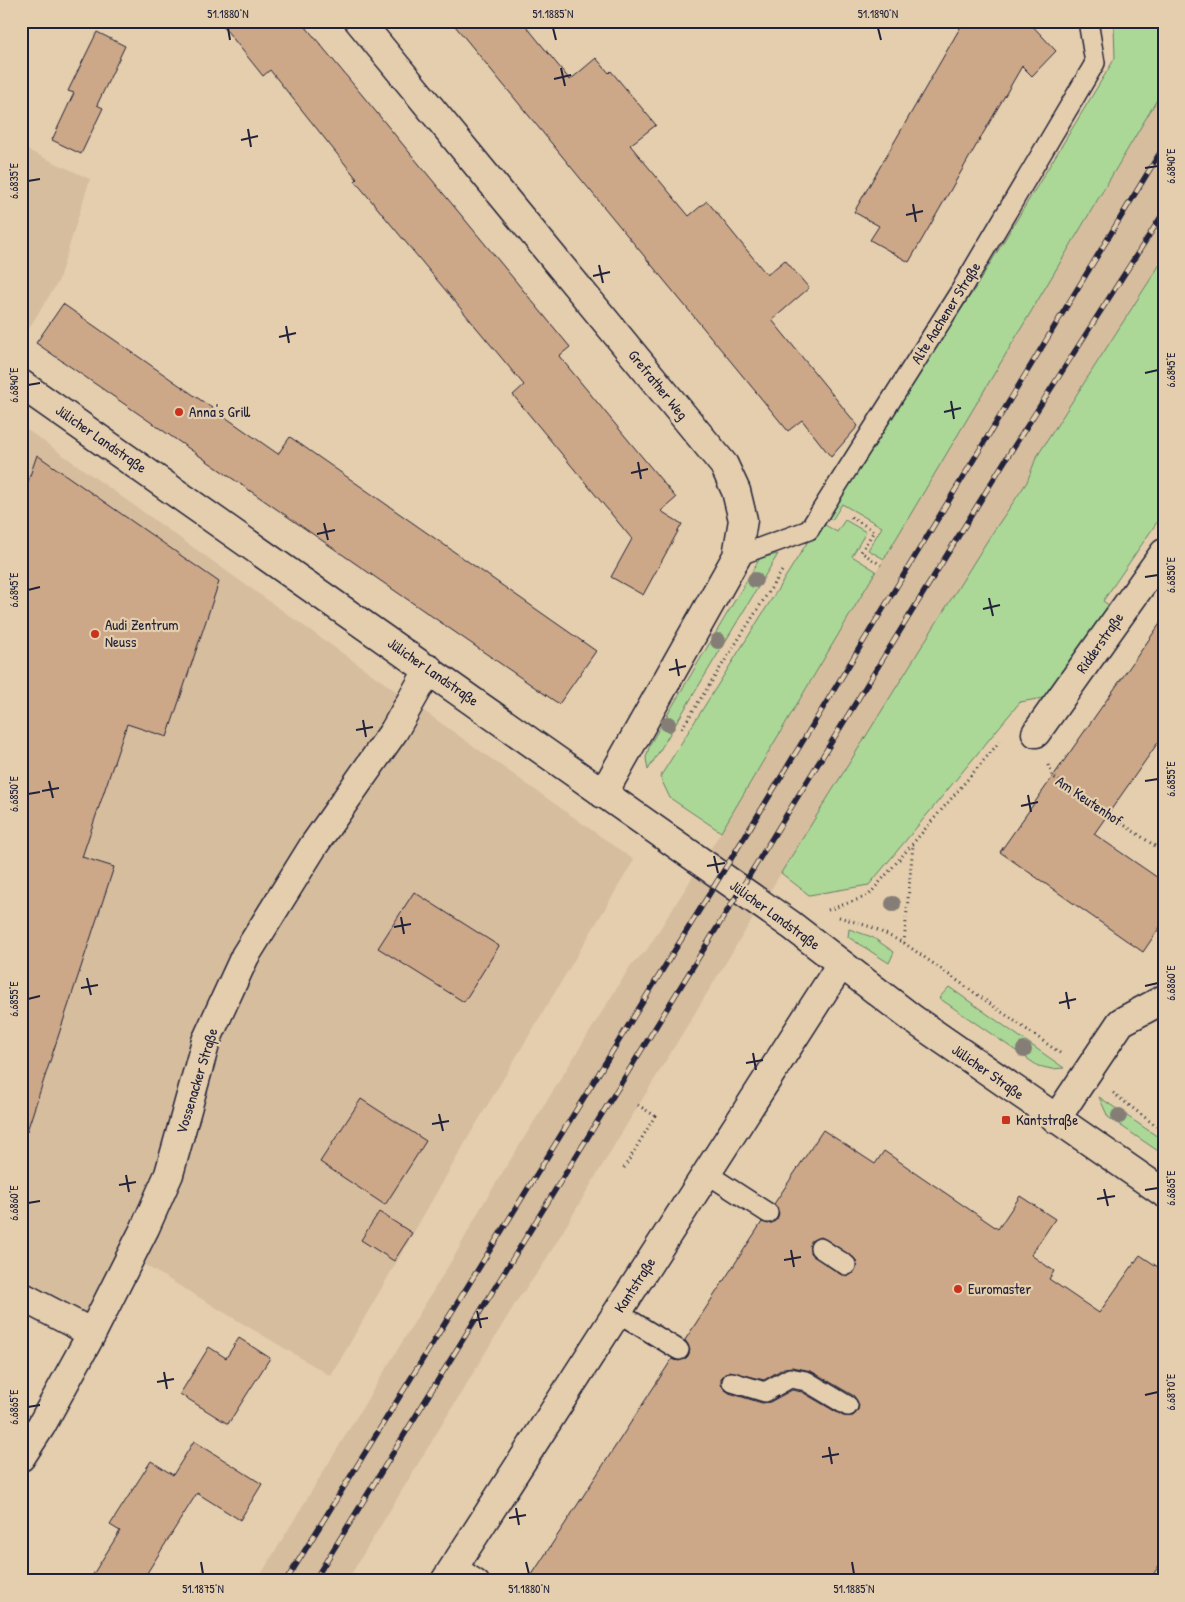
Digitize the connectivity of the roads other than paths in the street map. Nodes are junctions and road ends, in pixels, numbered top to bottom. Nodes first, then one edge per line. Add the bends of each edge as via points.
1 (359, 21) edge
2 (1088, 21) edge
3 (21, 384) edge
4 (1164, 552) edge
5 (737, 556) junction
6 (429, 669) junction
7 (1036, 733) road end
8 (603, 794) junction
9 (840, 964) junction
10 (1164, 999) edge
11 (1056, 1119) junction
12 (706, 1173) junction
13 (1164, 1193) edge
14 (768, 1213) dead end
15 (820, 1248) dead end
16 (846, 1265) dead end
17 (21, 1296) edge
18 (617, 1312) junction
19 (92, 1333) junction
20 (679, 1350) dead end
21 (732, 1382) dead end
22 (848, 1406) dead end
23 (21, 1457) edge
24 (450, 1573) edge
25 (479, 1581) edge

1 - 5 street, Grefrather Weg via 724,466 736,491 743,520
2 - 5 lane, Alte Aachener Straße via 1095,63 959,293 809,530
3 - 6 street, Jülicher Landstraße
4 - 7 street, Ridderstraße
5 - 8 street, Grefrather Weg
6 - 8 street, Jülicher Landstraße
6 - 19 street, Vossenacker Straße via 394,731 314,845 245,956 206,1041 169,1174
8 - 9 street, Jülicher Landstraße via 791,925
9 - 11 street, Jülicher Straße
9 - 12 street, Kantstraße
10 - 11 street via 1121,1022
11 - 13 street, Jülicher Straße
12 - 14 lane
12 - 18 street, Kantstraße
15 - 16 lane
17 - 19 street
18 - 20 lane
18 - 24 street, Kantstraße
19 - 23 street, Vossenacker Straße
21 - 22 lane via 765,1392 790,1378 806,1381
24 - 25 lane

